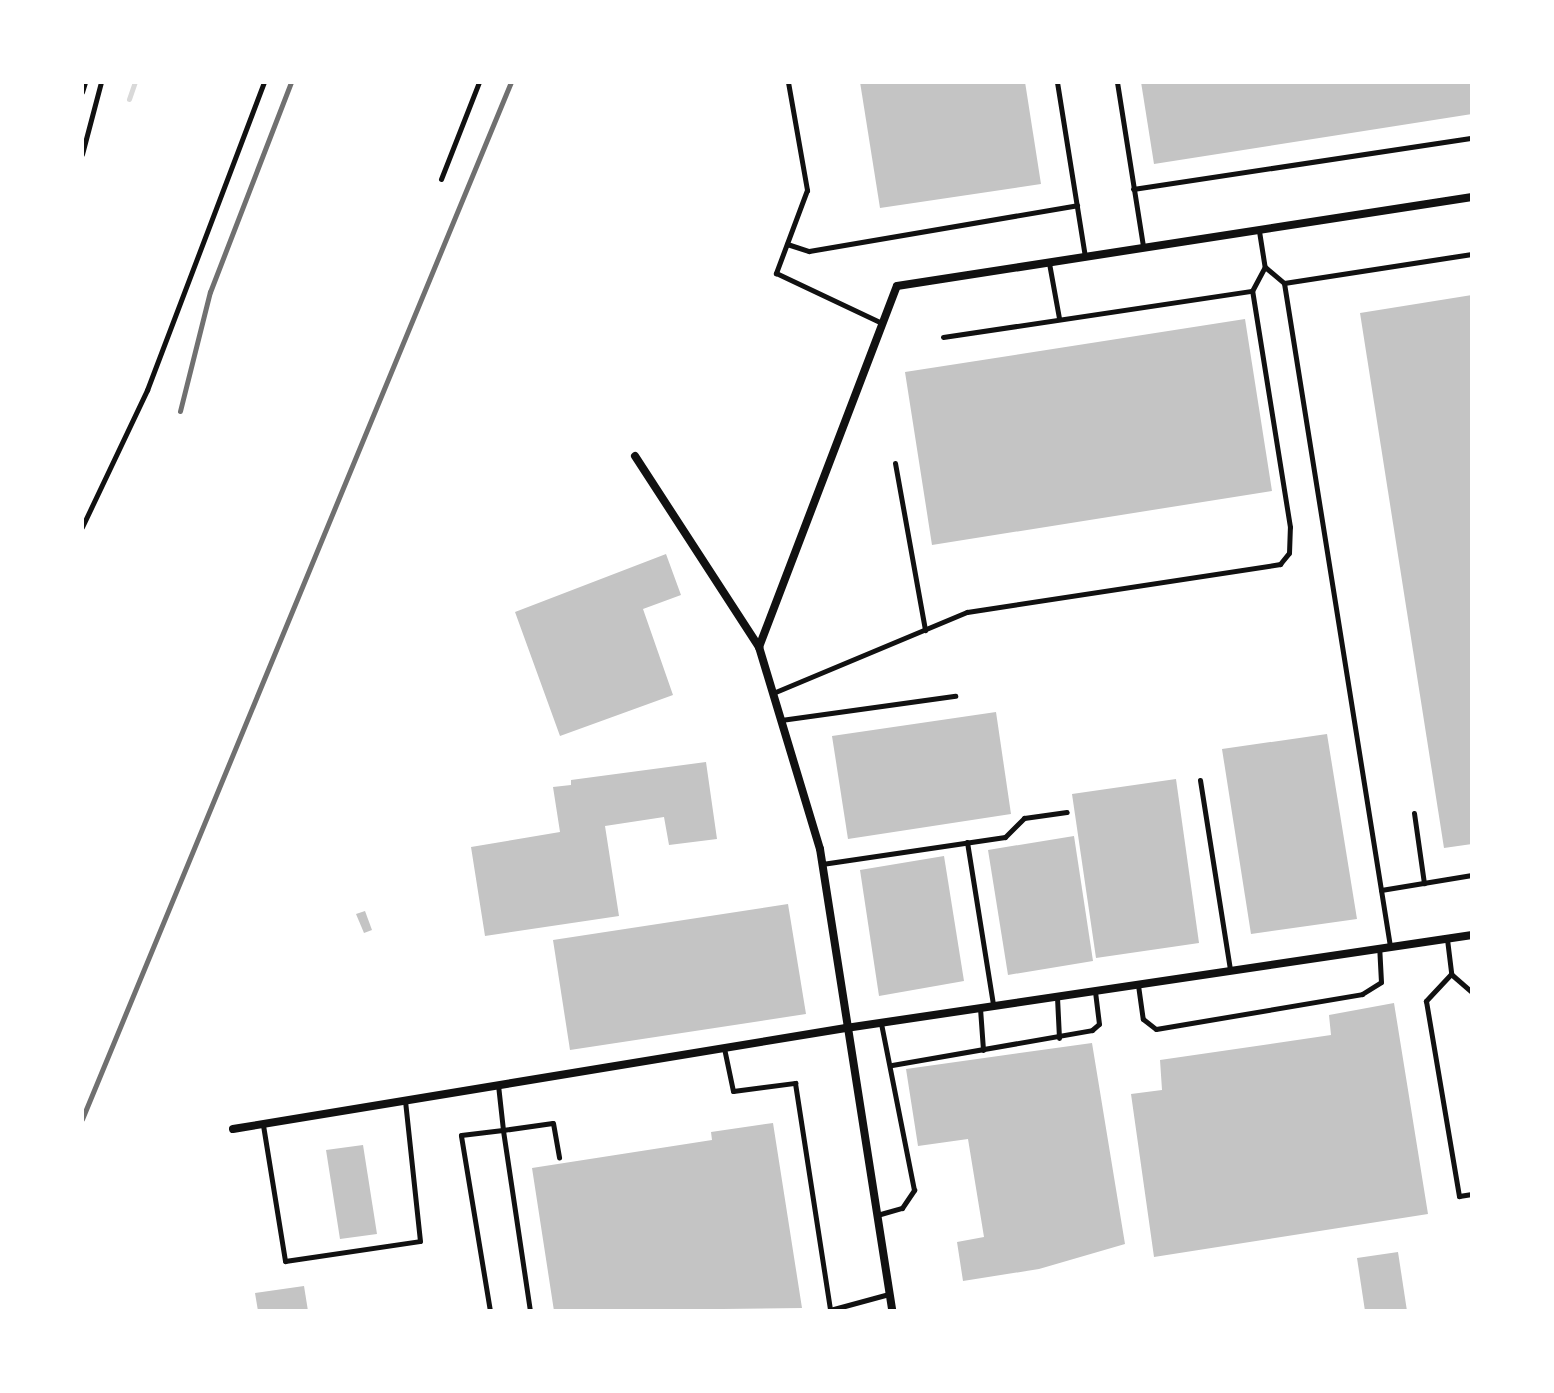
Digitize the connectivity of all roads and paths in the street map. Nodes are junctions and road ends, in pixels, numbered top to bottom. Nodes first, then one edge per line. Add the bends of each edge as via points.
1 (85, 82) edge
2 (101, 82) edge
3 (264, 82) edge
4 (479, 82) edge
5 (788, 82) edge
6 (1057, 82) edge
7 (1117, 82) edge
8 (82, 92) edge
9 (1472, 138) edge
10 (82, 154) edge
11 (441, 179) dead end
12 (1133, 189) junction
13 (1472, 197) edge
14 (1077, 205) junction
15 (1259, 231) junction
16 (787, 244) junction
17 (1143, 247) junction
18 (1472, 254) edge
19 (1085, 257) junction
20 (1049, 262) junction
21 (1265, 267) junction
22 (1284, 283) junction
23 (1252, 291) junction
24 (1059, 318) junction
25 (883, 323) junction
26 (943, 337) dead end
27 (635, 456) dead end
28 (895, 463) dead end
29 (82, 527) edge
30 (925, 630) junction
31 (759, 647) junction
32 (772, 694) junction
33 (955, 696) dead end
34 (780, 720) junction
35 (1200, 780) dead end
36 (1067, 812) dead end
37 (1414, 813) dead end
38 (967, 842) junction
39 (822, 864) junction
40 (1472, 875) edge
41 (1424, 883) junction
42 (1381, 890) junction
43 (1472, 935) edge
44 (1447, 939) junction
45 (1391, 947) junction
46 (1379, 949) junction
47 (1230, 971) junction
48 (1451, 974) junction
49 (1138, 985) junction
50 (1095, 991) junction
51 (1472, 992) edge
52 (1057, 997) junction
53 (993, 1006) junction
54 (980, 1008) junction
55 (881, 1023) junction
56 (846, 1028) junction
57 (1059, 1038) junction
58 (724, 1048) junction
59 (983, 1050) junction
60 (892, 1065) junction
61 (498, 1085) junction
62 (405, 1100) junction
63 (263, 1124) junction
64 (233, 1129) dead end
65 (503, 1130) junction
66 (559, 1157) dead end
67 (1472, 1194) edge
68 (877, 1215) junction
69 (889, 1294) junction
70 (830, 1310) edge
71 (490, 1311) edge
72 (530, 1311) edge
73 (823, 1311) edge
74 (892, 1311) edge

1 - 8 lane
2 - 10 lane
3 - 29 lane via 147,390
4 - 11 lane
5 - 16 lane via 807,190
6 - 14 lane
7 - 12 lane
9 - 12 lane
12 - 17 lane
13 - 15 street
14 - 16 lane via 809,251
14 - 19 lane
15 - 17 street
15 - 21 lane
16 - 25 lane via 776,273
17 - 19 street
18 - 22 lane
19 - 20 street
20 - 24 lane
20 - 25 street via 897,286
21 - 22 lane
21 - 23 lane
22 - 42 lane
23 - 24 lane
23 - 30 lane via 1290,527 1289,553 1280,564 967,612
24 - 26 lane
25 - 31 street
27 - 31 street
28 - 30 lane
30 - 32 lane
31 - 32 street
32 - 34 street
33 - 34 lane
34 - 39 street
35 - 47 lane
36 - 38 lane via 1024,818 1005,837
37 - 41 lane
38 - 39 lane
38 - 53 lane
39 - 56 street
40 - 41 lane
41 - 42 lane
42 - 45 lane
43 - 44 street
44 - 45 street
44 - 48 lane
45 - 46 street
46 - 47 street
46 - 49 lane via 1381,982 1362,994 1156,1029 1143,1019
47 - 49 street
48 - 51 lane
48 - 67 lane via 1426,1001 1459,1196
49 - 50 street
50 - 52 street
50 - 57 lane via 1099,1024
52 - 53 street
52 - 57 lane
53 - 54 street
54 - 55 street
54 - 59 lane
55 - 56 street
55 - 60 lane
56 - 58 street
56 - 68 street
57 - 59 lane
58 - 61 street
58 - 70 lane via 733,1091 795,1083
59 - 60 lane
60 - 68 lane via 914,1190 902,1208
61 - 62 street
61 - 65 lane
62 - 63 street
62 - 63 lane via 420,1241 285,1261
63 - 64 street
65 - 66 lane via 553,1123
65 - 71 lane via 461,1135
65 - 72 lane
68 - 69 street
69 - 70 lane
69 - 74 street
70 - 73 lane

